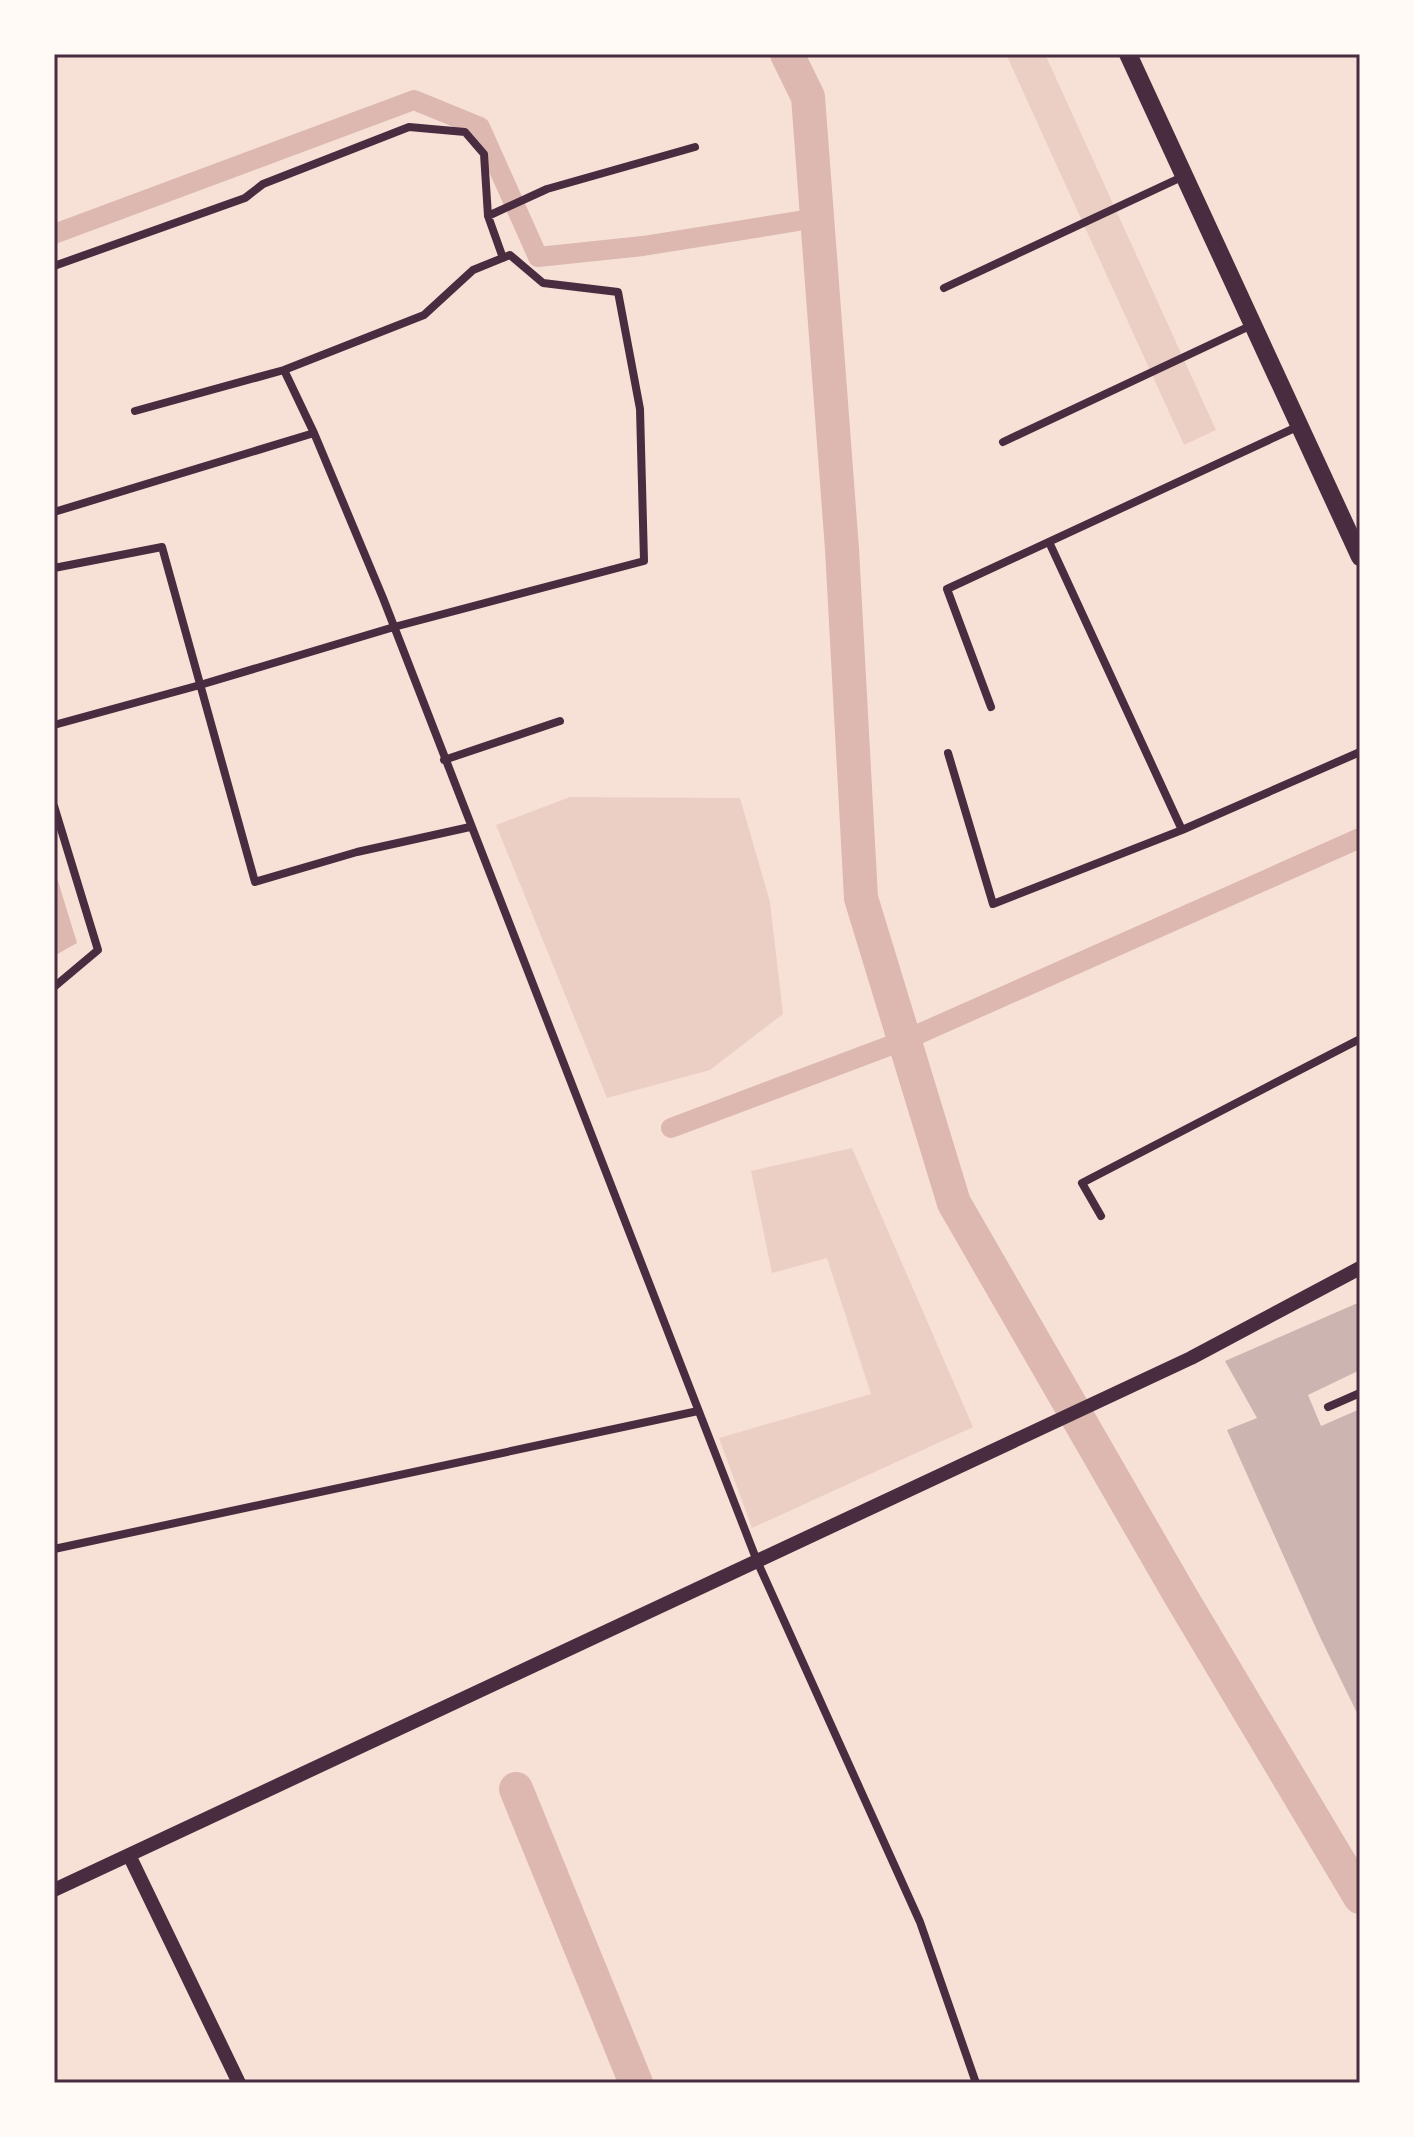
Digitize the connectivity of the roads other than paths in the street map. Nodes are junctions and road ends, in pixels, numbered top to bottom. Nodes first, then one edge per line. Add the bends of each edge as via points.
1 (1128, 54) edge
2 (695, 147) dead end
3 (1185, 176) junction
4 (488, 216) junction
5 (503, 258) junction
6 (54, 266) edge
7 (944, 288) dead end
8 (1253, 325) junction
9 (284, 370) junction
10 (135, 411) dead end
11 (1300, 426) junction
12 (314, 433) junction
13 (1003, 442) dead end
14 (54, 512) edge
15 (1356, 536) edge
16 (1049, 542) junction
17 (1360, 557) edge
18 (54, 568) edge
19 (394, 627) junction
20 (200, 685) junction
21 (991, 707) dead end
22 (560, 721) dead end
23 (54, 725) edge
24 (1360, 752) edge
25 (948, 753) dead end
26 (444, 760) junction
27 (54, 806) edge
28 (470, 827) junction
29 (1182, 830) junction
30 (54, 987) edge
31 (1358, 1040) edge
32 (1360, 1051) edge
33 (1101, 1216) dead end
34 (1360, 1268) edge
35 (1360, 1393) edge
36 (1328, 1407) dead end
37 (698, 1411) junction
38 (54, 1549) edge
39 (757, 1561) junction
40 (129, 1855) junction
41 (54, 1890) edge
42 (239, 2083) edge
43 (976, 2083) edge

1 - 3 main road
2 - 4 street via 547,189
3 - 7 street
3 - 8 main road
4 - 5 street
4 - 6 street via 484,154 465,132 409,127 263,184 245,198
5 - 9 street via 473,270 424,315
5 - 19 street via 510,255 543,283 618,292 640,409 644,561
8 - 11 main road
8 - 13 street
9 - 10 street
9 - 12 street
11 - 15 main road
11 - 16 street
12 - 14 street
12 - 19 street
15 - 17 main road
16 - 21 street via 947,589
16 - 29 street
18 - 20 street via 162,547
19 - 20 street
19 - 26 street
20 - 23 street
20 - 28 street via 255,882
22 - 26 street
24 - 29 street
25 - 29 street via 993,904
26 - 28 street
27 - 30 street via 98,950
28 - 37 street
31 - 32 street
31 - 33 street via 1082,1183
34 - 39 street via 1191,1358
35 - 36 street
37 - 38 street
37 - 39 street
39 - 40 street
39 - 43 street via 920,1922
40 - 41 street
40 - 42 street

